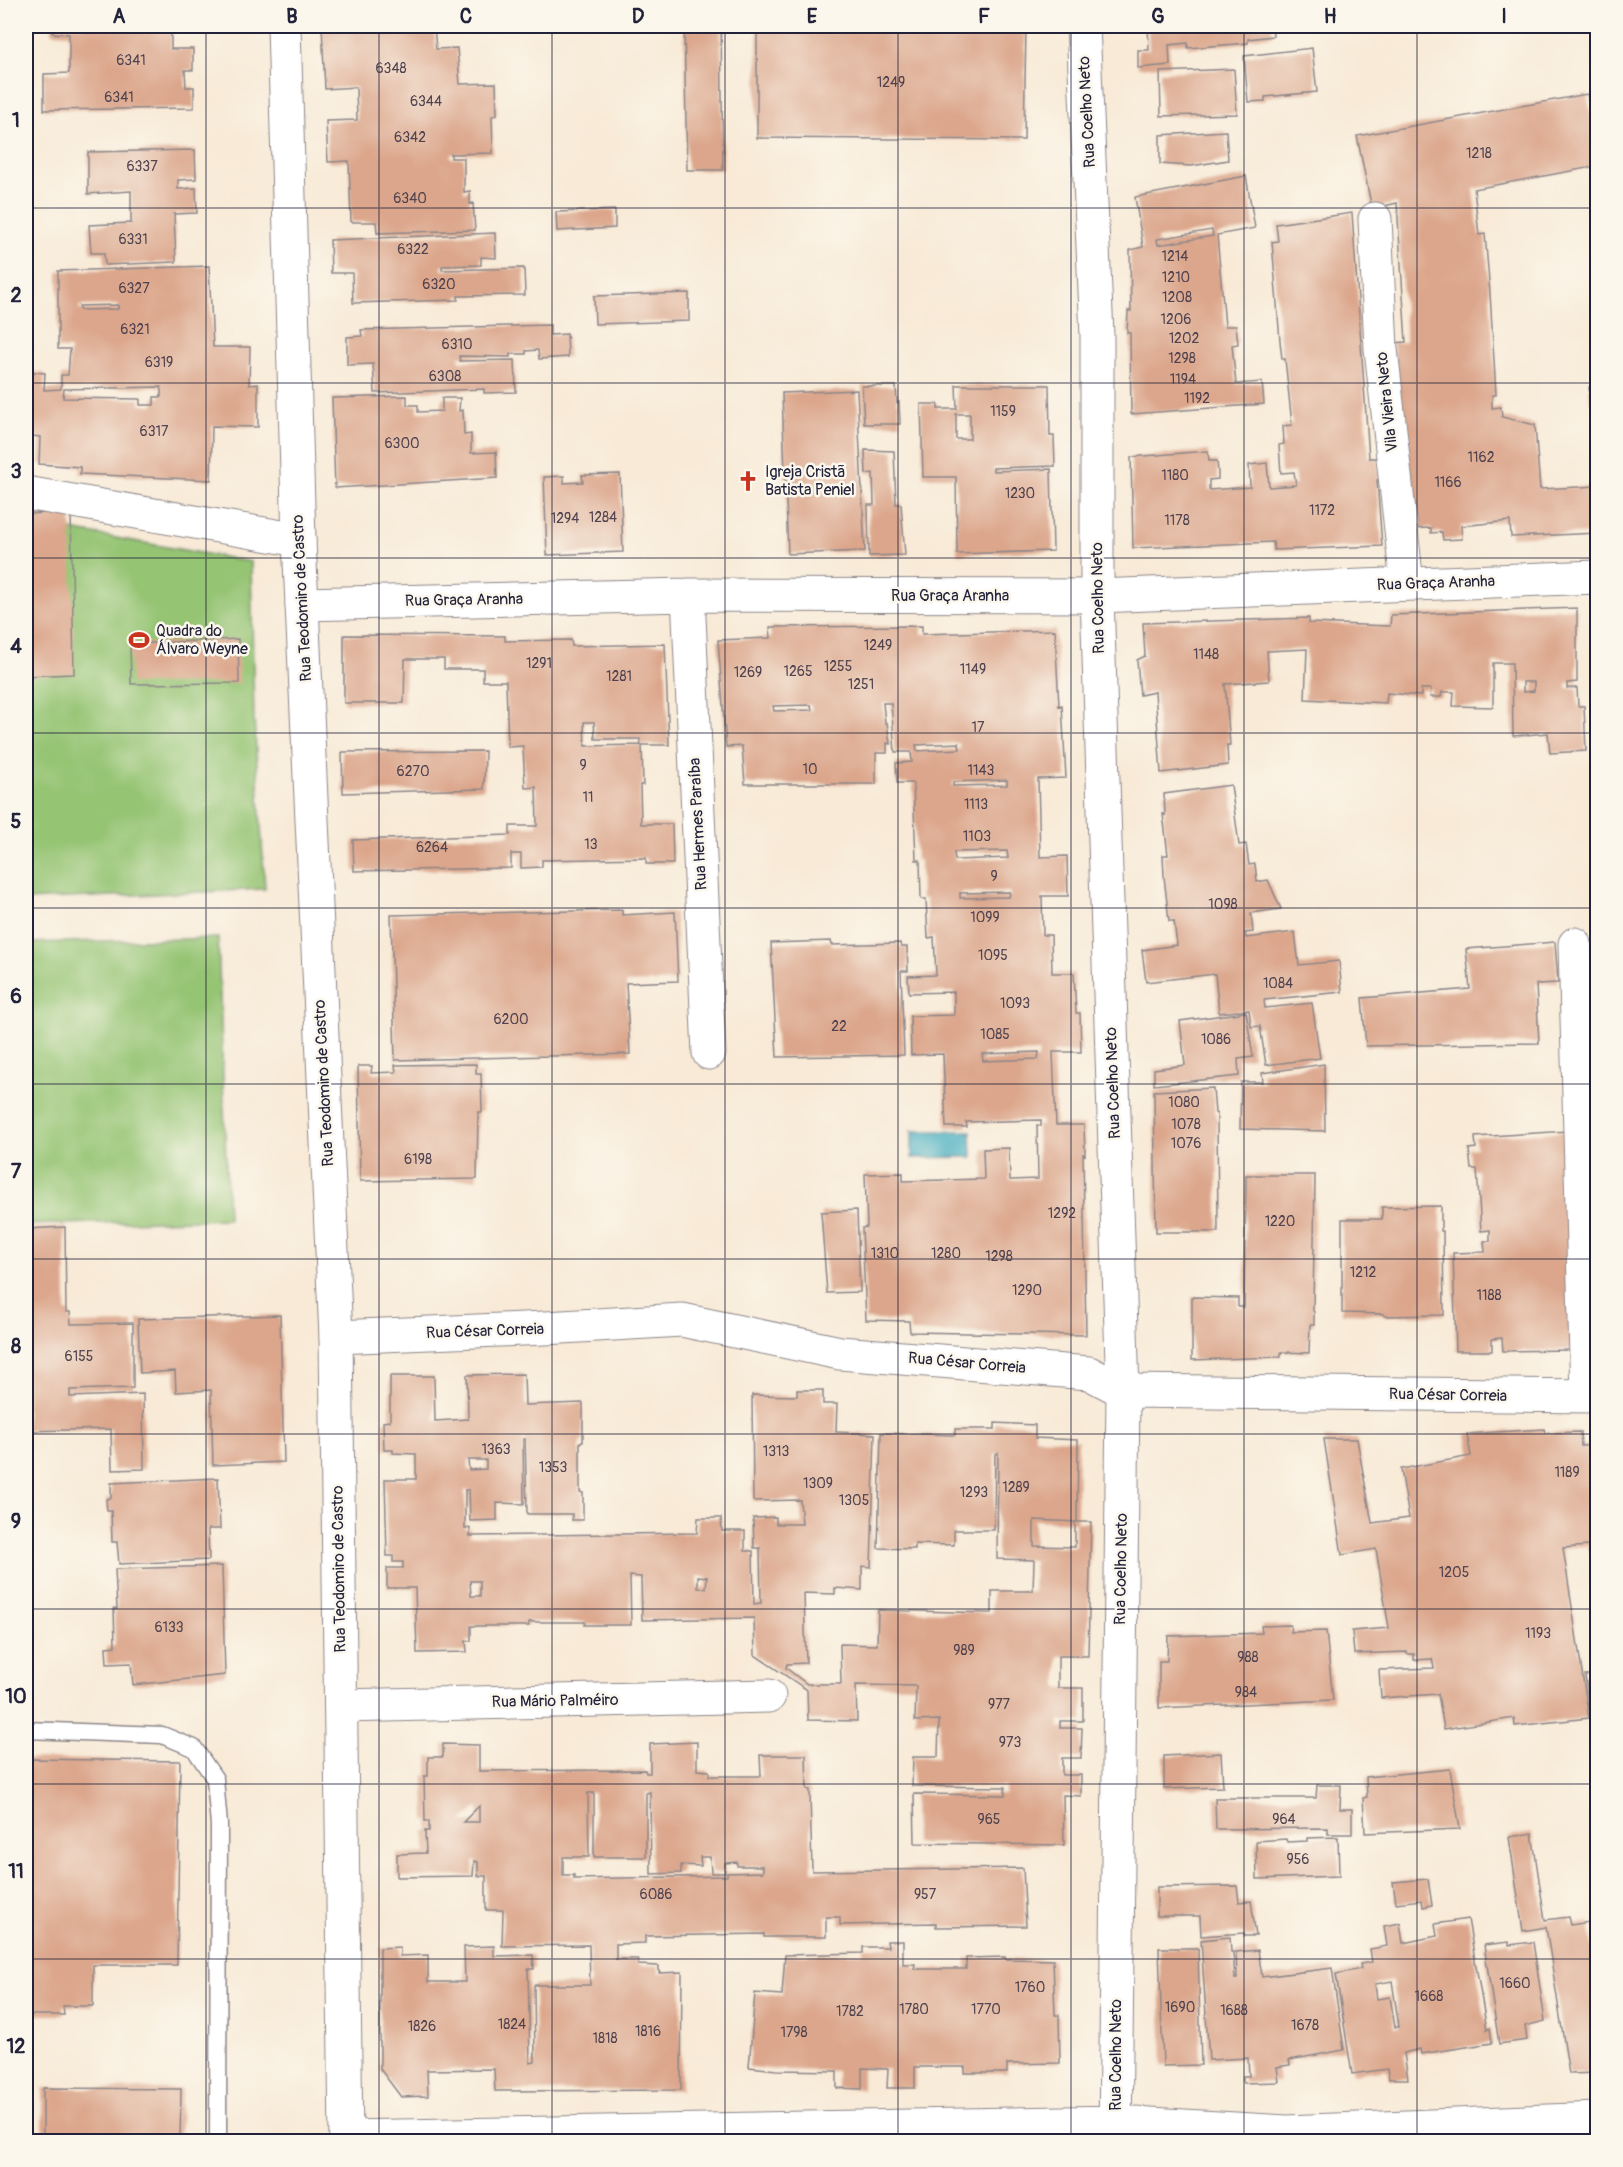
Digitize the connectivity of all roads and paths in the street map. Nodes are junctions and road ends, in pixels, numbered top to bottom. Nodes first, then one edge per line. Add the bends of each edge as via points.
1 (284, 26) edge
2 (1083, 26) edge
3 (1375, 219) dead end
4 (26, 493) edge
5 (299, 540) junction
6 (1598, 577) edge
7 (1407, 584) junction
8 (688, 595) junction
9 (1097, 596) junction
10 (302, 604) junction
11 (1575, 944) dead end
12 (709, 1053) dead end
13 (336, 1337) junction
14 (1123, 1391) junction
15 (1592, 1396) edge
16 (769, 1696) dead end
17 (341, 1706) junction
18 (26, 1730) edge
19 (1598, 2119) edge
20 (1116, 2132) edge
21 (1286, 2137) edge
22 (346, 2139) edge
23 (218, 2142) edge

1 - 5 street, Rua Teodomiro de Castro
2 - 9 street, Rua Coelho Neto via 1098,335
3 - 7 street, Vila Vieira Neto via 1381,349
4 - 5 street
5 - 10 street, Rua Teodomiro de Castro
6 - 7 street, Rua Graça Aranha
7 - 9 street, Rua Graça Aranha
8 - 9 street, Rua Graça Aranha
8 - 10 street, Rua Graça Aranha
8 - 12 street, Rua Hermes Paraíba
9 - 14 street, Rua Coelho Neto
10 - 13 street, Rua Teodomiro de Castro
11 - 15 street
13 - 14 street, Rua César Correia via 682,1320 840,1353 1089,1373
13 - 17 street, Rua Teodomiro de Castro
14 - 15 street, Rua César Correia
14 - 20 street, Rua Coelho Neto
16 - 17 street, Rua Mário Palméiro
17 - 22 street, Rua Teodomiro de Castro
18 - 23 lane via 162,1735 194,1748 215,1779 219,1825
19 - 21 street
20 - 21 street
20 - 22 street

